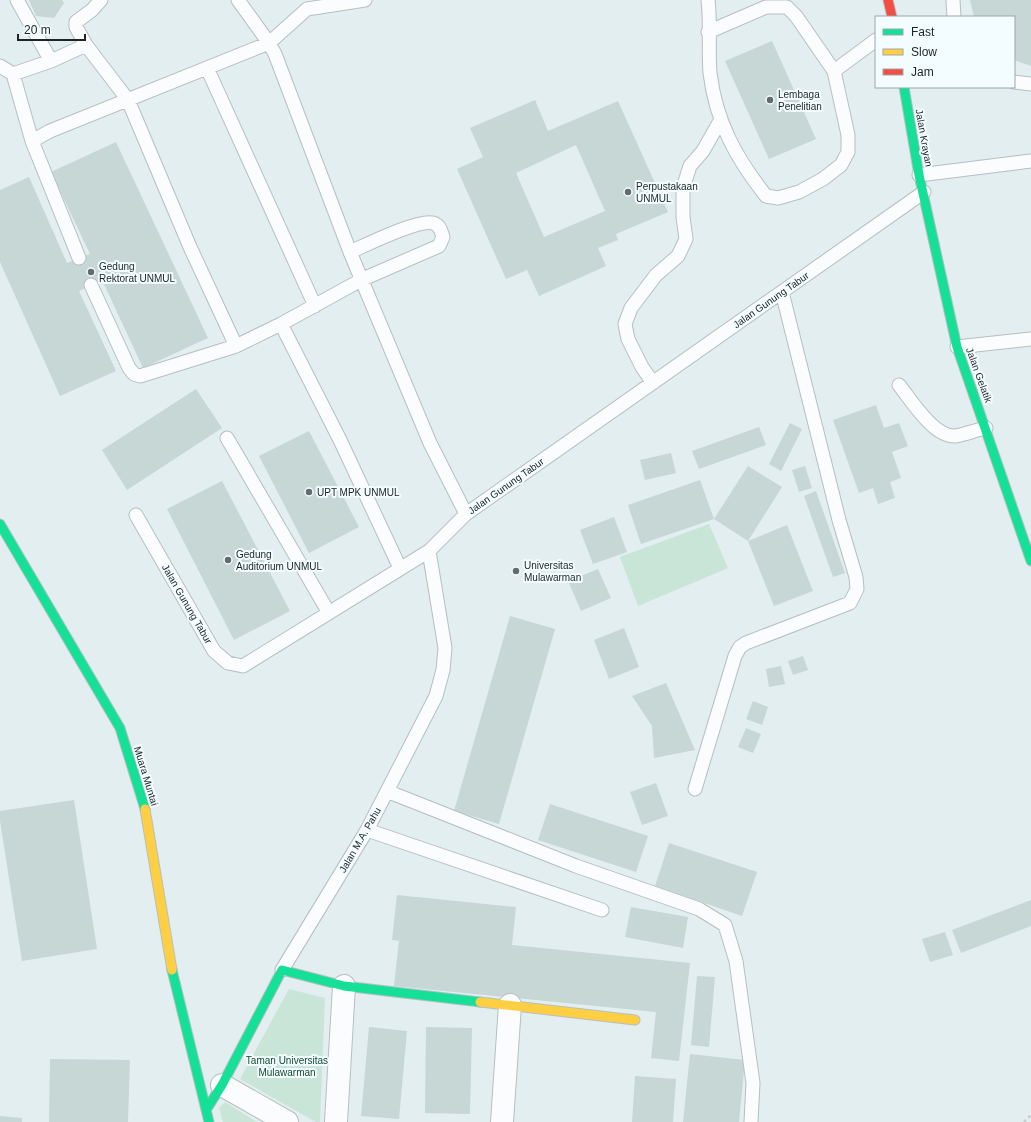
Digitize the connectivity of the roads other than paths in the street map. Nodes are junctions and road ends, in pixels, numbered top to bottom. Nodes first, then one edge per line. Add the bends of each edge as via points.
1 (17, 0) edge
2 (101, 0) edge
3 (238, 0) edge
4 (365, 0) edge
5 (708, 0) edge
6 (888, 0) edge
7 (952, 0) edge
8 (308, 4) edge
9 (892, 16) edge
10 (954, 16) edge
11 (708, 32) junction
12 (875, 41) edge
13 (269, 43) junction
14 (86, 45) junction
15 (51, 61) junction
16 (0, 66) edge
17 (207, 68) junction
18 (834, 71) junction
19 (13, 74) junction
20 (1015, 82) edge
21 (1031, 84) edge
22 (904, 88) edge
23 (128, 100) junction
24 (720, 122) junction
25 (32, 141) junction
26 (1031, 161) edge
27 (919, 175) junction
28 (924, 192) junction
29 (350, 252) junction
30 (78, 258) dead end
31 (363, 279) junction
32 (91, 285) dead end
33 (782, 292) junction
34 (315, 306) junction
35 (281, 324) junction
36 (1031, 339) edge
37 (236, 346) junction
38 (957, 347) junction
39 (653, 383) junction
40 (899, 385) dead end
41 (986, 428) junction
42 (227, 438) dead end
43 (466, 514) junction
44 (136, 515) dead end
45 (0, 524) edge
46 (429, 551) junction
47 (1031, 561) edge
48 (400, 568) junction
49 (329, 613) junction
50 (695, 789) dead end
51 (389, 792) junction
52 (368, 830) junction
53 (602, 910) dead end
54 (282, 970) junction
55 (344, 986) junction
56 (510, 1005) junction
57 (635, 1020) dead end
58 (222, 1085) junction
59 (206, 1110) junction
60 (209, 1122) edge
61 (287, 1122) edge
62 (336, 1122) edge
63 (502, 1122) edge
64 (751, 1122) edge

1 - 15 lane
2 - 14 lane via 76,22
3 - 13 lane
4 - 8 lane
5 - 11 lane
6 - 9 street
7 - 10 lane
8 - 13 lane
11 - 18 lane via 766,7 787,7
11 - 24 lane via 710,74
12 - 18 lane
13 - 17 lane
13 - 29 lane
14 - 15 lane
14 - 23 lane
15 - 19 lane
16 - 19 lane
17 - 23 lane
17 - 34 lane
18 - 24 lane via 848,135 848,152 841,165 799,192 778,198 766,196 746,171
19 - 25 lane
20 - 21 lane
22 - 27 street, Jalan Krayan
23 - 25 lane via 50,131
23 - 37 lane via 190,247
24 - 39 lane via 703,151 690,166 684,188 683,217 686,239 678,256 656,275 631,308 625,324 628,339
25 - 30 lane
26 - 27 lane
27 - 28 street, Jalan Krayan
28 - 33 lane, Jalan Gunung Tabur
28 - 38 street, Jalan Gelatik
29 - 31 lane
29 - 31 lane via 424,222 433,223 441,231 443,241 439,246
31 - 34 lane
31 - 43 lane via 430,443
32 - 37 lane via 134,374 147,375
33 - 39 lane, Jalan Gunung Tabur
33 - 50 lane via 857,589 850,603 746,642 740,647 735,656
34 - 35 lane
35 - 37 lane
35 - 48 lane via 340,440
36 - 38 lane
38 - 41 street, Jalan Gelatik
39 - 43 lane, Jalan Gunung Tabur
40 - 41 lane via 928,423 945,434 954,436
41 - 47 street, Jalan Gelatik
42 - 49 lane
43 - 46 lane, Jalan Gunung Tabur
44 - 49 lane, Jalan Gunung Tabur via 214,651 228,663 243,666
45 - 59 street, Muara Muntai via 120,728 144,800 170,961
46 - 48 lane, Jalan Gunung Tabur
46 - 51 lane, Jalan M.A. Pahu via 445,648 443,670 436,696
48 - 49 lane, Jalan Gunung Tabur
51 - 52 lane, Jalan M.A. Pahu
51 - 64 lane via 576,866 699,909 725,925 736,961 754,1083
52 - 53 lane
52 - 54 lane, Jalan M.A. Pahu
54 - 55 street
54 - 58 street, Jalan M.A. Pahu
55 - 56 street
55 - 62 street
56 - 57 street
56 - 63 street
58 - 59 street, Jalan M.A. Pahu
58 - 61 street
59 - 60 street, Muara Muntai

